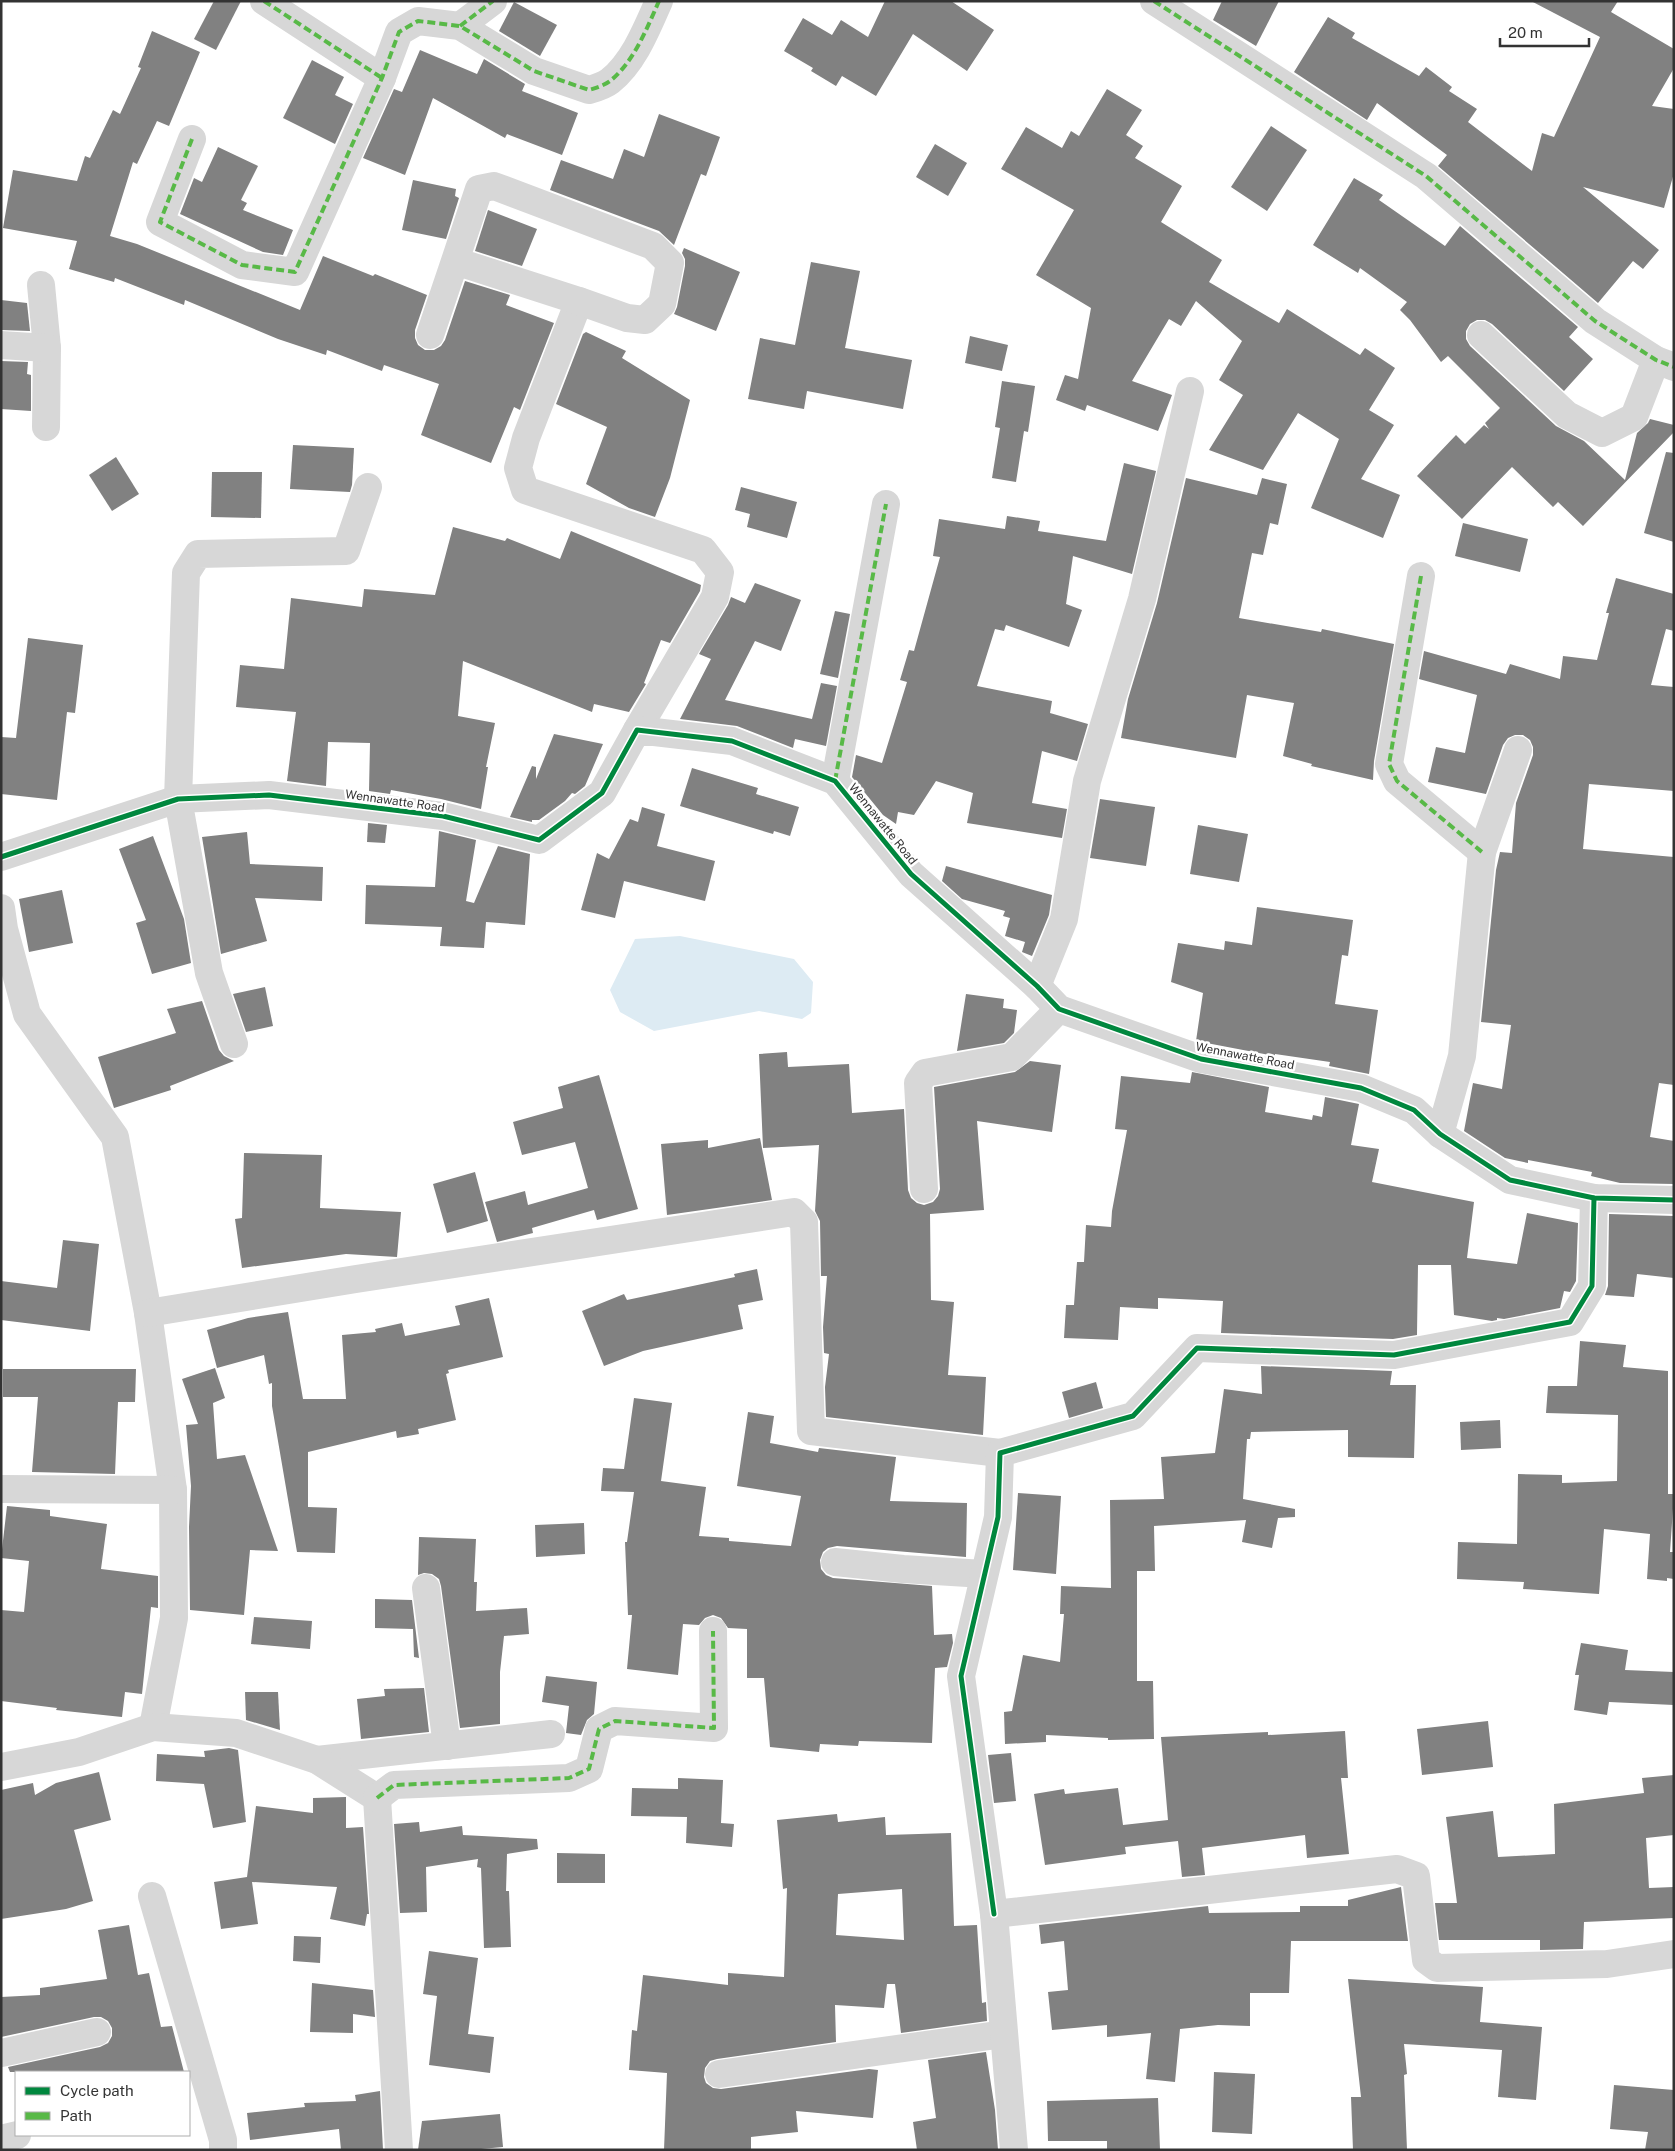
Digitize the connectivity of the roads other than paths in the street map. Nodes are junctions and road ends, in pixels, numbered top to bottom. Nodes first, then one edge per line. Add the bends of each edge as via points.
1 (264, 1) edge
2 (493, 1) edge
3 (659, 1) edge
4 (1154, 1) edge
5 (460, 26) junction
6 (382, 78) junction
7 (192, 138) dead end
8 (454, 261) junction
9 (40, 285) dead end
10 (579, 301) junction
11 (1481, 334) dead end
12 (430, 335) dead end
13 (1, 345) edge
14 (47, 348) junction
15 (1665, 363) edge
16 (1190, 391) dead end
17 (46, 428) dead end
18 (368, 487) dead end
19 (886, 504) dead end
20 (1421, 576) dead end
21 (637, 730) junction
22 (1518, 750) dead end
23 (835, 781) junction
24 (178, 800) junction
25 (1482, 852) junction
26 (1, 857) edge
27 (1, 908) edge
28 (1037, 986) junction
29 (1060, 1009) junction
30 (234, 1044) dead end
31 (1440, 1134) junction
32 (924, 1189) dead end
33 (1594, 1198) junction
34 (1674, 1200) edge
35 (148, 1314) junction
36 (1000, 1453) junction
37 (1, 1489) edge
38 (174, 1490) junction
39 (835, 1562) dead end
40 (984, 1574) junction
41 (426, 1588) dead end
42 (713, 1631) dead end
43 (152, 1727) junction
44 (551, 1734) dead end
45 (447, 1746) junction
46 (317, 1760) junction
47 (1, 1767) edge
48 (376, 1798) junction
49 (152, 1896) dead end
50 (994, 1914) junction
51 (1674, 1954) edge
52 (97, 2032) dead end
53 (1004, 2034) junction
54 (1, 2053) edge
55 (719, 2074) dead end
56 (15, 2136) edge
57 (1, 2139) edge
58 (223, 2150) edge
59 (399, 2150) edge
60 (1014, 2150) edge

1 - 6 street
2 - 5 street
3 - 5 street via 626,63 609,82 589,90 534,71
4 - 15 street via 1426,176 1594,321
5 - 6 street via 418,21 399,32
6 - 7 street via 295,272 242,265 160,222
8 - 10 street
8 - 10 street via 479,189 494,186 653,246 670,264 662,304 645,320 627,318
8 - 12 street
9 - 14 street
10 - 21 street via 526,438 518,468 525,490 703,550 720,572 715,597
11 - 15 street via 1568,415 1602,433 1634,417
13 - 14 street
14 - 17 street
16 - 28 street via 1142,599 1086,781 1064,919
18 - 24 street via 346,551 198,554 186,573
19 - 23 street
20 - 25 street via 1389,764 1397,782
21 - 23 street, Wennawatte Road via 732,741
21 - 24 street, Wennawatte Road via 602,793 539,840 443,816 269,794
22 - 25 street
23 - 28 street, Wennawatte Road via 911,874
24 - 26 street, Wennawatte Road
24 - 30 street via 208,973
25 - 31 street via 1462,1056
27 - 35 street via 27,1014 115,1137
28 - 29 street, Wennawatte Road
29 - 31 street, Wennawatte Road via 1201,1059 1362,1088 1414,1110
29 - 32 street via 1012,1057 925,1073 918,1084
31 - 33 street, Wennawatte Road via 1510,1180
33 - 34 street, Wennawatte Road
33 - 36 street via 1592,1286 1570,1322 1394,1355 1197,1348 1133,1416
35 - 36 street via 794,1212 804,1222 811,1431
35 - 38 street
36 - 40 street via 998,1518
37 - 38 street
38 - 43 street via 174,1618
39 - 40 street
40 - 50 street via 961,1676
41 - 45 street
42 - 48 street via 714,1728 615,1721 599,1729 589,1769 570,1778 394,1784
43 - 46 street via 236,1733
43 - 47 street via 79,1752
44 - 45 street
45 - 46 street
46 - 48 street
48 - 59 street
49 - 58 street via 223,2140
50 - 51 street via 1397,1869 1416,1876 1426,1960 1437,1968 1607,1964
50 - 53 street
52 - 54 street
53 - 55 street
53 - 60 street
56 - 57 street

